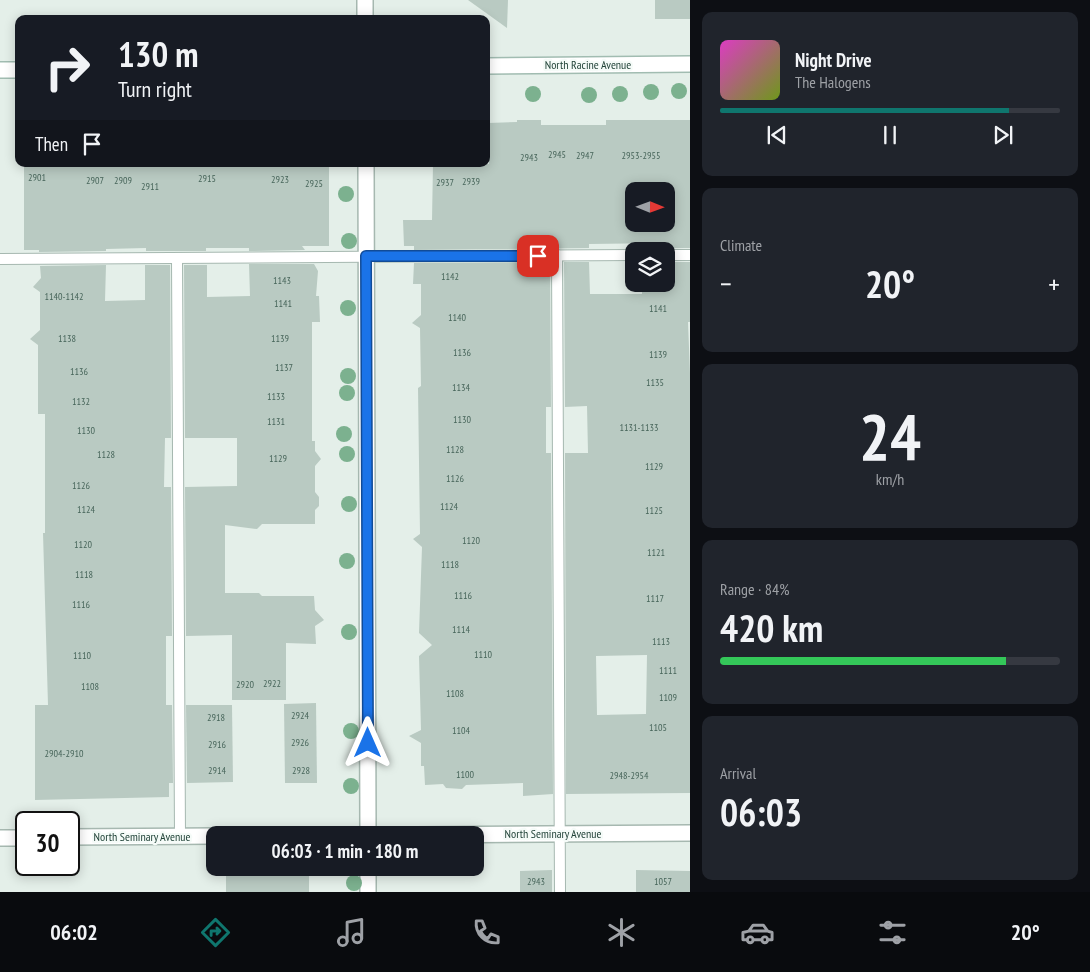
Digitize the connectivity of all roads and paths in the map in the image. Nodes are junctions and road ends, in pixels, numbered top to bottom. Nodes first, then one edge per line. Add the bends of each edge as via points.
1 (365, 0) edge
2 (366, 15) edge
3 (690, 64) edge
4 (490, 66) edge
5 (0, 70) edge
6 (15, 70) edge
7 (366, 167) edge
8 (625, 255) edge
9 (675, 255) edge
10 (690, 255) edge
11 (366, 256) junction
12 (557, 256) junction
13 (177, 258) junction
14 (0, 259) edge
15 (368, 826) edge
16 (690, 833) edge
17 (560, 834) junction
18 (484, 835) edge
19 (180, 836) junction
20 (206, 836) edge
21 (0, 838) edge
22 (15, 838) edge
23 (80, 838) edge
24 (368, 876) edge
25 (368, 892) edge
26 (560, 892) edge

1 - 2 street
3 - 4 street, North Racine Avenue
5 - 6 street
7 - 11 street
8 - 12 lane
9 - 10 lane
11 - 12 lane
11 - 13 lane
11 - 15 street
12 - 17 lane
13 - 14 lane
13 - 19 lane
16 - 17 street, North Seminary Avenue
17 - 18 street, North Seminary Avenue
17 - 26 lane
19 - 20 street, North Seminary Avenue
19 - 23 street, North Seminary Avenue
21 - 22 street
24 - 25 street

